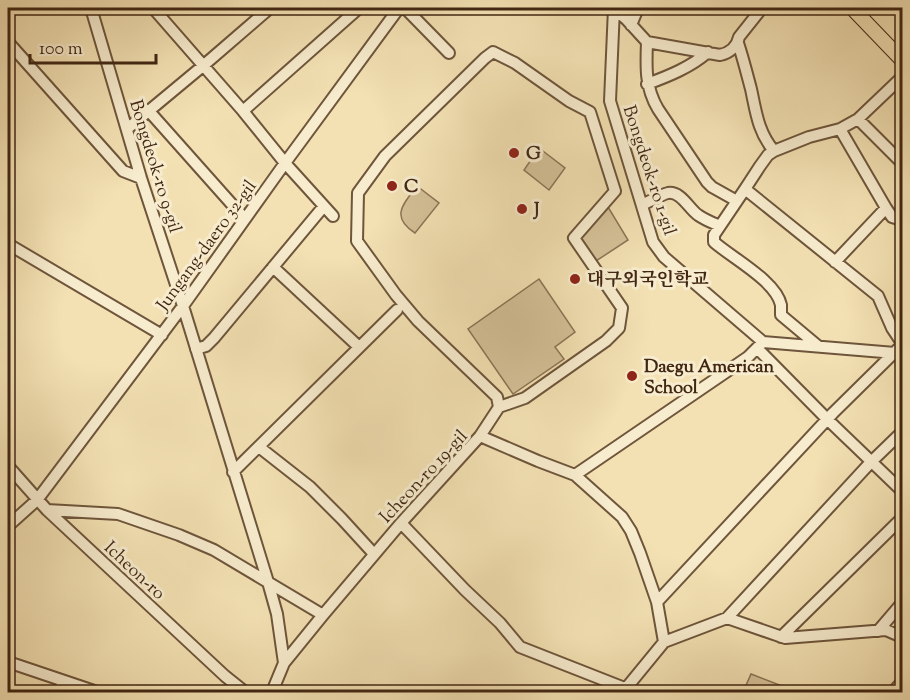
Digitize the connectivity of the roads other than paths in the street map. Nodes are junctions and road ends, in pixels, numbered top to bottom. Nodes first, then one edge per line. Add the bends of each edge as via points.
1 (91, 8) edge
2 (170, 8) edge
3 (270, 8) edge
4 (359, 8) edge
5 (399, 8) edge
6 (405, 8) edge
7 (614, 8) edge
8 (638, 8) edge
9 (762, 8) edge
10 (852, 8) edge
11 (157, 12) edge
12 (632, 25) junction
13 (8, 42) edge
14 (647, 42) junction
15 (738, 43) junction
16 (708, 52) junction
17 (449, 53) dead end
18 (903, 60) edge
19 (204, 65) junction
20 (903, 77) edge
21 (647, 84) junction
22 (148, 111) junction
23 (243, 111) junction
24 (858, 119) junction
25 (127, 129) junction
26 (840, 129) junction
27 (774, 151) junction
28 (285, 163) junction
29 (903, 163) edge
30 (141, 178) junction
31 (745, 189) junction
32 (737, 201) junction
33 (642, 205) junction
34 (324, 206) junction
35 (886, 208) junction
36 (333, 216) dead end
37 (245, 219) junction
38 (903, 220) edge
39 (720, 226) junction
40 (8, 244) edge
41 (835, 262) junction
42 (273, 267) junction
43 (183, 306) junction
44 (397, 310) dead end
45 (162, 334) junction
46 (760, 345) junction
47 (818, 346) junction
48 (359, 347) junction
49 (900, 347) edge
50 (196, 349) junction
51 (499, 407) junction
52 (827, 419) junction
53 (903, 432) edge
54 (480, 436) junction
55 (259, 447) junction
56 (871, 462) junction
57 (8, 466) edge
58 (233, 472) junction
59 (575, 475) junction
60 (903, 491) edge
61 (38, 500) junction
62 (47, 510) junction
63 (903, 518) edge
64 (401, 523) junction
65 (8, 526) edge
66 (374, 554) junction
67 (268, 582) junction
68 (657, 602) junction
69 (903, 603) edge
70 (323, 615) junction
71 (727, 618) junction
72 (878, 631) junction
73 (279, 632) junction
74 (781, 637) junction
75 (903, 637) edge
76 (664, 642) junction
77 (300, 644) junction
78 (8, 662) edge
79 (284, 663) junction
80 (66, 682) junction
81 (903, 682) edge
82 (625, 691) edge
83 (56, 693) edge
84 (97, 693) edge
85 (245, 693) edge
86 (272, 693) edge
87 (893, 693) edge

1 - 25 street, Bongdeok-ro 9-gil
2 - 11 street
3 - 19 street
4 - 23 street
5 - 28 street, Jungang-daero 32-gil
6 - 17 street
7 - 12 street
7 - 33 street, Bongdeok-ro 1-gil via 610,101
8 - 12 street
9 - 15 street
10 - 18 main road
11 - 19 street
12 - 14 street
13 - 30 street via 123,171
14 - 16 street
14 - 21 street
15 - 16 street via 727,54
15 - 27 street via 759,125
16 - 21 street
19 - 22 street
19 - 23 street
20 - 24 street
21 - 32 street via 651,98 706,182
22 - 25 street
22 - 37 street
23 - 28 street
24 - 26 street
24 - 29 street
25 - 30 street, Bongdeok-ro 9-gil
26 - 27 street
26 - 35 street
27 - 31 street
28 - 34 street
28 - 37 street, Jungang-daero 32-gil
30 - 43 street, Bongdeok-ro 9-gil
31 - 32 street
31 - 41 street
32 - 39 street
33 - 39 street via 668,193 675,194 698,215
33 - 46 street, Bongdeok-ro 1-gil via 653,242 664,257
34 - 36 street
34 - 42 street
35 - 38 street via 892,217
35 - 41 street
37 - 43 street, Jungang-daero 32-gil
39 - 47 street via 714,242 768,285 781,305 781,315
40 - 45 street
41 - 49 street via 878,296
42 - 48 street
42 - 50 street via 214,338
43 - 45 street, Jungang-daero 32-gil
43 - 50 street, Bongdeok-ro 9-gil
44 - 48 street
45 - 61 street, Jungang-daero 32-gil
46 - 47 street
46 - 52 street, Bongdeok-ro 1-gil
46 - 59 street
47 - 49 street
48 - 55 street
49 - 52 street
50 - 58 street, Bongdeok-ro 9-gil
51 - 51 street via 497,397 418,321 357,241 358,193 385,156 493,52 590,112 615,191 574,238 622,308 619,328 588,354 525,398
51 - 54 street
52 - 56 street, Bongdeok-ro 1-gil
52 - 68 street
53 - 56 street
54 - 59 street, Icheon-ro 19-gil
54 - 64 street, Icheon-ro 19-gil
55 - 58 street
55 - 66 street via 310,487
56 - 60 street, Bongdeok-ro 1-gil
56 - 71 street
57 - 61 street, Icheon-ro
58 - 67 street, Bongdeok-ro 9-gil
59 - 68 street, Icheon-ro 19-gil via 622,517
61 - 62 street, Icheon-ro
61 - 65 street, Jungang-daero 32-gil
62 - 67 street via 118,514 214,550
62 - 85 street, Icheon-ro
63 - 74 street
64 - 66 street, Icheon-ro 19-gil
64 - 82 street via 520,647
66 - 70 street, Icheon-ro 19-gil
67 - 70 street
67 - 73 street, Bongdeok-ro 9-gil
68 - 76 street, Icheon-ro 19-gil
69 - 72 street
70 - 77 street, Icheon-ro 19-gil
71 - 74 street
71 - 76 street
72 - 74 street
72 - 75 street
73 - 77 street
73 - 79 street, Bongdeok-ro 9-gil
76 - 82 street
77 - 79 street, Icheon-ro 19-gil
78 - 80 street
79 - 86 street
80 - 83 street
80 - 84 street
81 - 87 street

